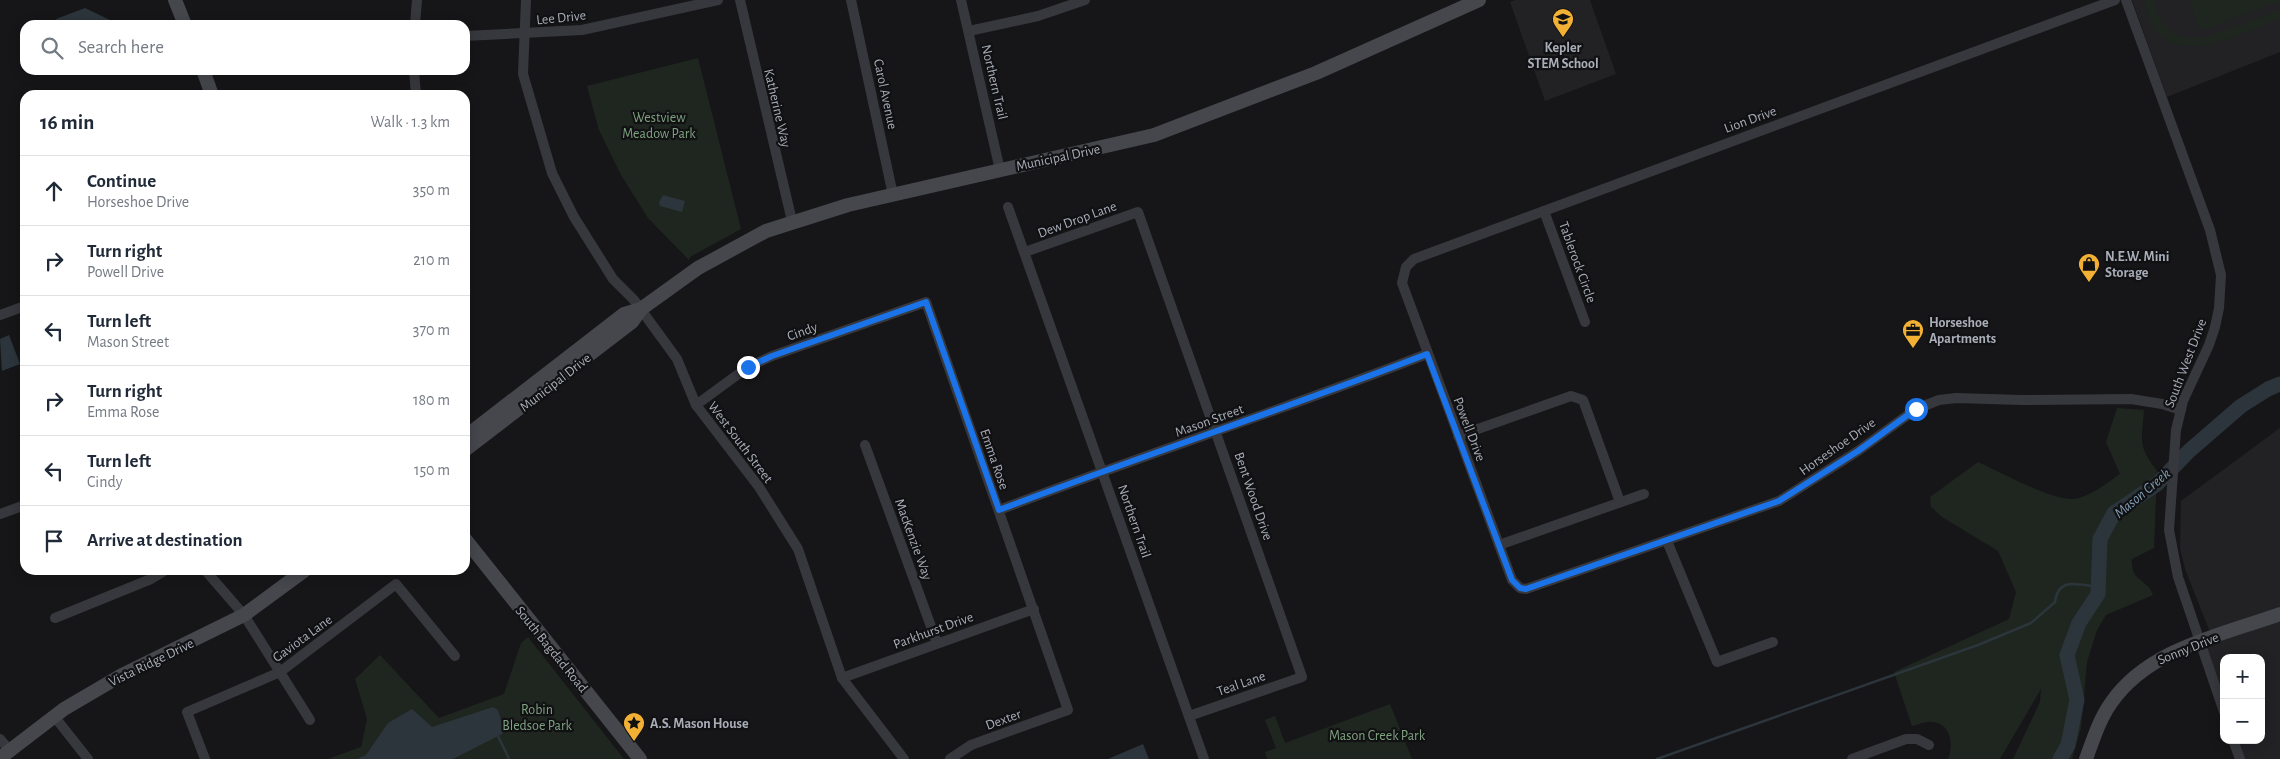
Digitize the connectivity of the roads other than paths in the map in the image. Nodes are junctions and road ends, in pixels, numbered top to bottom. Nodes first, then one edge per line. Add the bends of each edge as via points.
1 (175, 0) edge
2 (418, 0) edge
3 (526, 0) edge
4 (718, 0) edge
5 (740, 0) edge
6 (851, 0) edge
7 (961, 0) edge
8 (1085, 0) edge
9 (1479, 0) edge
10 (2115, 0) edge
11 (2126, 0) edge
12 (183, 20) edge
13 (416, 20) edge
14 (969, 31) junction
15 (524, 34) junction
16 (470, 36) edge
17 (205, 75) edge
18 (414, 75) edge
19 (210, 90) edge
20 (416, 90) edge
21 (1000, 170) junction
22 (893, 195) junction
23 (1008, 208) dead end
24 (1544, 211) junction
25 (1138, 212) joint
26 (792, 221) junction
27 (1025, 252) junction
28 (1402, 276) joint
29 (926, 302) joint
30 (20, 308) edge
31 (641, 309) junction
32 (0, 315) edge
33 (1585, 322) dead end
34 (1427, 354) junction
35 (696, 404) junction
36 (2181, 410) junction
37 (1217, 432) junction
38 (472, 436) edge
39 (1458, 436) junction
40 (865, 445) dead end
41 (1103, 472) junction
42 (1644, 494) dead end
43 (1620, 502) junction
44 (20, 507) edge
45 (999, 510) junction
46 (0, 514) edge
47 (1667, 541) junction
48 (470, 545) edge
49 (1499, 545) junction
50 (157, 575) edge
51 (209, 575) edge
52 (298, 575) edge
53 (1520, 588) joint
54 (1034, 609) junction
55 (2280, 614) edge
56 (244, 615) junction
57 (55, 618) dead end
58 (1773, 642) dead end
59 (2201, 642) junction
60 (938, 643) junction
61 (454, 656) dead end
62 (280, 672) junction
63 (1302, 677) joint
64 (842, 678) junction
65 (2220, 700) edge
66 (1068, 710) joint
67 (54, 716) junction
68 (1189, 716) junction
69 (310, 720) dead end
70 (0, 739) edge
71 (2234, 744) edge
72 (1929, 745) dead end
73 (1880, 749) junction
74 (5, 755) edge
75 (88, 759) edge
76 (205, 759) edge
77 (640, 759) edge
78 (904, 759) edge
79 (950, 759) edge
80 (1204, 759) edge
81 (1852, 759) edge
82 (1884, 759) edge
83 (2086, 759) edge
84 (2240, 759) edge

1 - 12 street
2 - 13 street
3 - 15 street, West South Street
4 - 15 street, Lee Drive via 582,30
5 - 26 street, Katherine Way
6 - 22 street, Carol Avenue
7 - 14 street, Northern Trail
8 - 14 street via 1038,16
9 - 21 street, Municipal Drive via 1316,73 1172,129
10 - 24 street, Lion Drive
11 - 36 street, South West Drive via 2210,230 2221,275 2215,327
14 - 21 street, Northern Trail
15 - 16 street, Lee Drive
15 - 31 street, West South Street via 524,74 552,173 574,217 613,279
17 - 19 street
18 - 20 street
21 - 22 street, Municipal Drive
22 - 26 street, Municipal Drive
23 - 27 street, Northern Trail
24 - 28 street, Lion Drive via 1414,259
24 - 33 street, Tablerock Circle
25 - 27 street, Dew Drop Lane
25 - 37 street, Bent Wood Drive
26 - 31 street, Municipal Drive via 713,258
27 - 41 street, Northern Trail
28 - 34 street, Powell Drive
29 - 35 street, Cindy via 772,356 748,367
29 - 45 street, Emma Rose
30 - 32 street
31 - 35 street, West South Street via 677,359
31 - 38 street, Municipal Drive via 624,314 576,358
34 - 37 street, Mason Street
34 - 39 street, Powell Drive
35 - 64 street, West South Street via 759,487 798,549
36 - 47 street, Horseshoe Drive via 2131,399 1939,400 1916,409 1788,496
36 - 59 street, South West Drive via 2173,457 2169,530 2174,562
37 - 41 street, Mason Street
37 - 63 street, Bent Wood Drive
39 - 43 street via 1572,396 1582,400
39 - 49 street, Powell Drive
40 - 60 street, MacKenzie Way
41 - 45 street, Mason Street
41 - 68 street, Northern Trail
42 - 43 street
43 - 49 street
44 - 46 street
45 - 54 street, Emma Rose
47 - 53 street, Horseshoe Drive via 1532,588
47 - 58 street via 1717,662
48 - 77 street, South Bagdad Road
49 - 53 street, Powell Drive via 1512,580
50 - 57 street
51 - 56 street
52 - 56 street, Vista Ridge Drive
54 - 60 street, Parkhurst Drive
54 - 66 street, Emma Rose
55 - 59 street, Sonny Drive
56 - 62 street
56 - 67 street, Vista Ridge Drive via 122,674
59 - 65 street, South West Drive
59 - 83 street, Sonny Drive via 2150,664 2128,682 2098,726
60 - 64 street, Parkhurst Drive
61 - 62 street, Gaviota Lane via 396,584
62 - 69 street
62 - 76 street, Gaviota Lane via 188,712
63 - 68 street, Teal Lane
64 - 78 street, West South Street
66 - 79 street, Dexter via 971,745
67 - 74 street, Vista Ridge Drive
67 - 75 street
68 - 80 street, Northern Trail
70 - 74 street
71 - 84 street
72 - 73 street via 1917,739 1906,739
73 - 81 street
73 - 82 street

